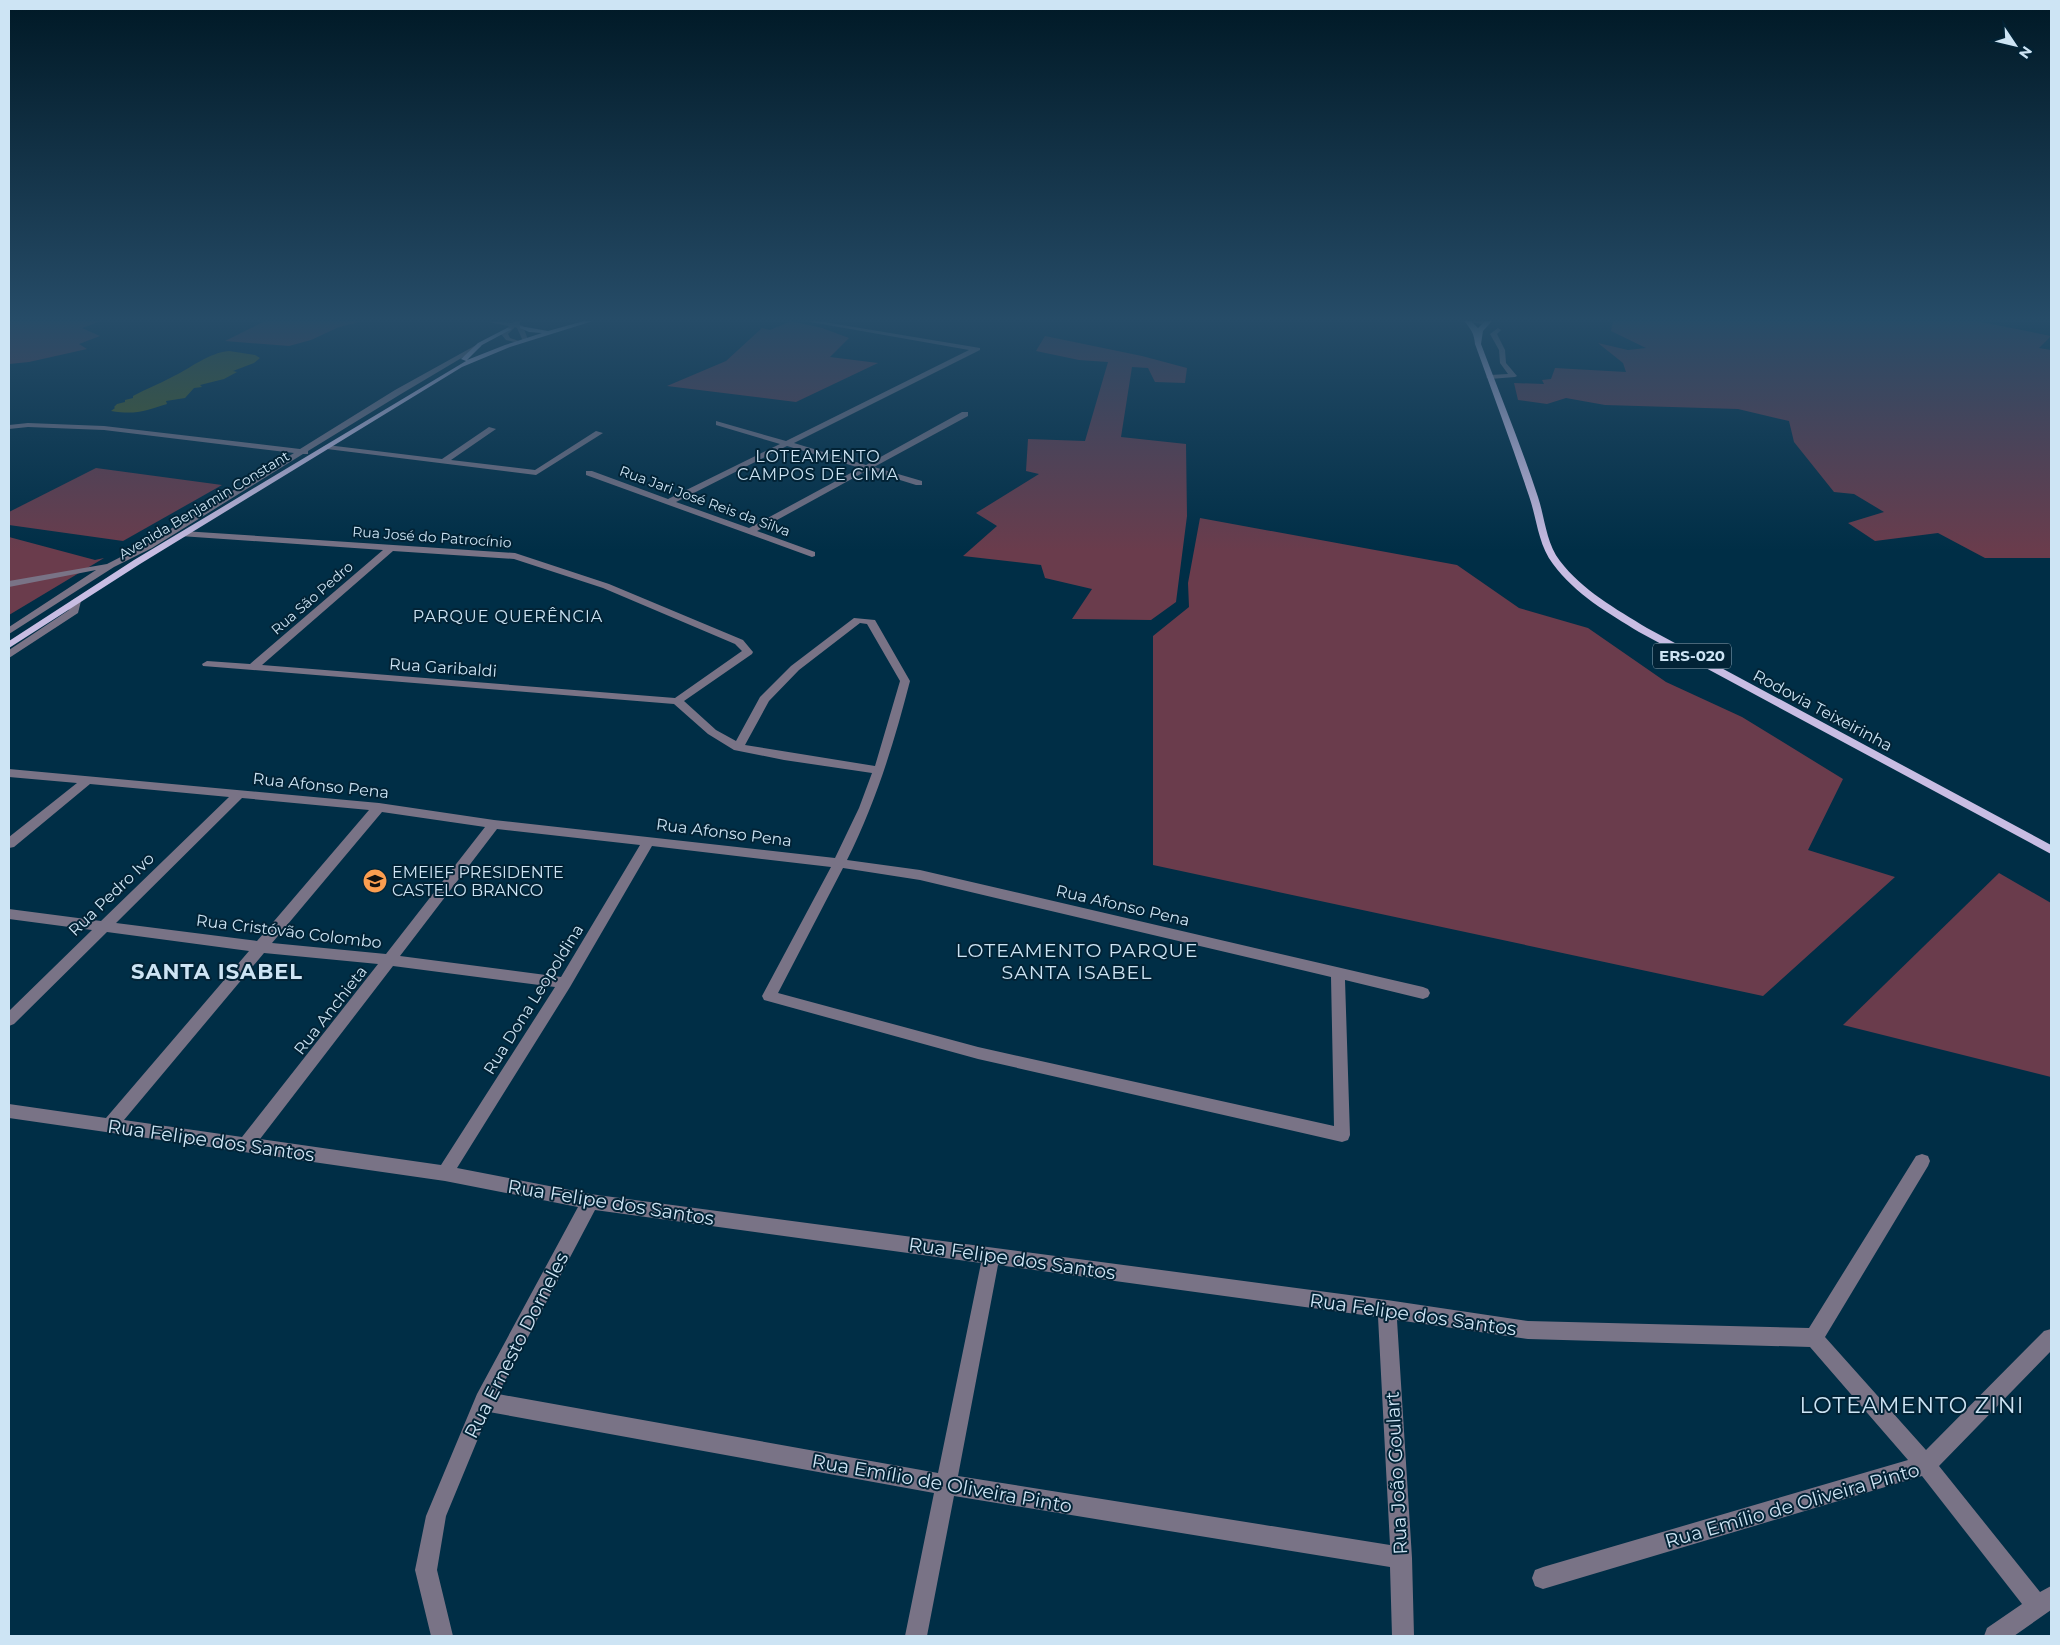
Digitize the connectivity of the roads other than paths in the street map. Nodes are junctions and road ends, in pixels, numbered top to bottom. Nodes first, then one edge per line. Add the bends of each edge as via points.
1 (389, 398) edge
2 (408, 398) edge
3 (880, 398) edge
4 (1497, 398) edge
5 (965, 414) dead end
6 (719, 422) dead end
7 (9, 427) edge
8 (492, 429) dead end
9 (599, 433) dead end
10 (790, 443) junction
11 (327, 447) junction
12 (303, 452) junction
13 (318, 453) junction
14 (444, 461) junction
15 (867, 467) junction
16 (589, 473) dead end
17 (919, 483) dead end
18 (669, 502) junction
19 (748, 532) junction
20 (183, 534) junction
21 (390, 548) junction
22 (812, 554) dead end
23 (137, 562) junction
24 (111, 565) junction
25 (9, 584) edge
26 (76, 601) junction
27 (9, 631) edge
28 (9, 645) edge
29 (9, 655) edge
30 (207, 664) dead end
31 (252, 668) junction
32 (677, 701) junction
33 (738, 747) junction
34 (880, 770) junction
35 (9, 773) edge
36 (88, 780) junction
37 (239, 794) junction
38 (378, 808) junction
39 (494, 824) junction
40 (649, 841) junction
41 (9, 844) edge
42 (2051, 850) edge
43 (839, 863) junction
44 (9, 914) edge
45 (103, 926) junction
46 (261, 947) junction
47 (390, 960) junction
48 (1338, 973) junction
49 (565, 983) junction
50 (1423, 993) dead end
51 (9, 1020) edge
52 (9, 1111) edge
53 (110, 1126) junction
54 (246, 1145) junction
55 (1922, 1161) dead end
56 (445, 1173) junction
57 (590, 1202) junction
58 (991, 1256) junction
59 (1387, 1309) junction
60 (1814, 1338) junction
61 (2051, 1338) edge
62 (484, 1401) junction
63 (1926, 1465) junction
64 (947, 1485) junction
65 (1401, 1558) junction
66 (1544, 1578) dead end
67 (2044, 1601) edge
68 (442, 1636) edge
69 (916, 1636) edge
70 (1404, 1636) edge
71 (1995, 1636) edge

1 - 12 street, Avenida Benjamin Constant
2 - 11 main road, Avenida Benjamin Constant
3 - 10 street
4 - 42 main road, Rodovia Teixeirinha / ERS-020 via 1548,545 1555,561 1572,580 1603,605 1643,630
5 - 15 street
6 - 10 street
7 - 12 street via 104,428
8 - 14 street
9 - 14 street via 536,473
10 - 15 street
10 - 18 street
11 - 13 main road, Avenida Benjamin Constant
11 - 14 street
12 - 13 street
12 - 24 street, Avenida Benjamin Constant via 149,546
13 - 20 main road, Avenida Benjamin Constant
15 - 17 street
15 - 19 street
16 - 18 street, Rua Jari José Reis da Silva
18 - 19 street, Rua Jari José Reis da Silva
19 - 22 street, Rua Jari José Reis da Silva
20 - 21 street, Rua José do Patrocínio
20 - 23 main road, Avenida Benjamin Constant
21 - 31 street, Rua São Pedro
21 - 32 street, Rua José do Patrocínio via 515,556 606,586 739,642 748,652
23 - 24 street
23 - 26 main road, Avenida Benjamin Constant
24 - 25 street
24 - 27 street, Avenida Benjamin Constant
26 - 28 main road, Avenida Benjamin Constant
26 - 29 street, Avenida Benjamin Constant via 74,611
30 - 31 street, Rua Garibaldi
31 - 32 street, Rua Garibaldi
32 - 33 street via 712,732
33 - 34 street
33 - 34 street via 764,699 781,680 851,624 863,620 871,622 905,681
34 - 43 street
35 - 36 street, Rua Afonso Pena
36 - 37 street, Rua Afonso Pena
36 - 41 street
37 - 38 street, Rua Afonso Pena
37 - 45 street, Rua Pedro Ivo
38 - 39 street, Rua Afonso Pena
38 - 46 street
39 - 40 street, Rua Afonso Pena
39 - 47 street, Rua Anchieta
40 - 43 street, Rua Afonso Pena
40 - 49 street, Rua Dona Leopoldina
43 - 48 street, Rua Afonso Pena via 920,875
43 - 48 street via 769,996 978,1053 1342,1135
44 - 45 street, Rua Cristóvão Colombo
45 - 46 street, Rua Cristóvão Colombo
45 - 51 street, Rua Pedro Ivo
46 - 47 street, Rua Cristóvão Colombo
46 - 53 street
47 - 49 street, Rua Cristóvão Colombo
47 - 54 street, Rua Anchieta
48 - 50 street, Rua Afonso Pena
49 - 56 street, Rua Dona Leopoldina
52 - 53 street, Rua Felipe dos Santos
53 - 54 street, Rua Felipe dos Santos
54 - 56 street, Rua Felipe dos Santos
55 - 60 street
56 - 57 street, Rua Felipe dos Santos
57 - 58 street, Rua Felipe dos Santos
57 - 62 street, Rua Ernesto Dorneles
58 - 59 street, Rua Felipe dos Santos
58 - 64 street
59 - 60 street, Rua Felipe dos Santos via 1528,1330
59 - 65 street, Rua João Goulart
60 - 63 street
61 - 63 street, Rua Emílio de Oliveira Pinto
62 - 64 street, Rua Emílio de Oliveira Pinto
62 - 68 street, Rua Ernesto Dorneles via 436,1516 426,1570
63 - 66 street, Rua Emílio de Oliveira Pinto
63 - 67 street
64 - 65 street, Rua Emílio de Oliveira Pinto
64 - 69 street
65 - 70 street, Rua João Goulart
67 - 71 street

